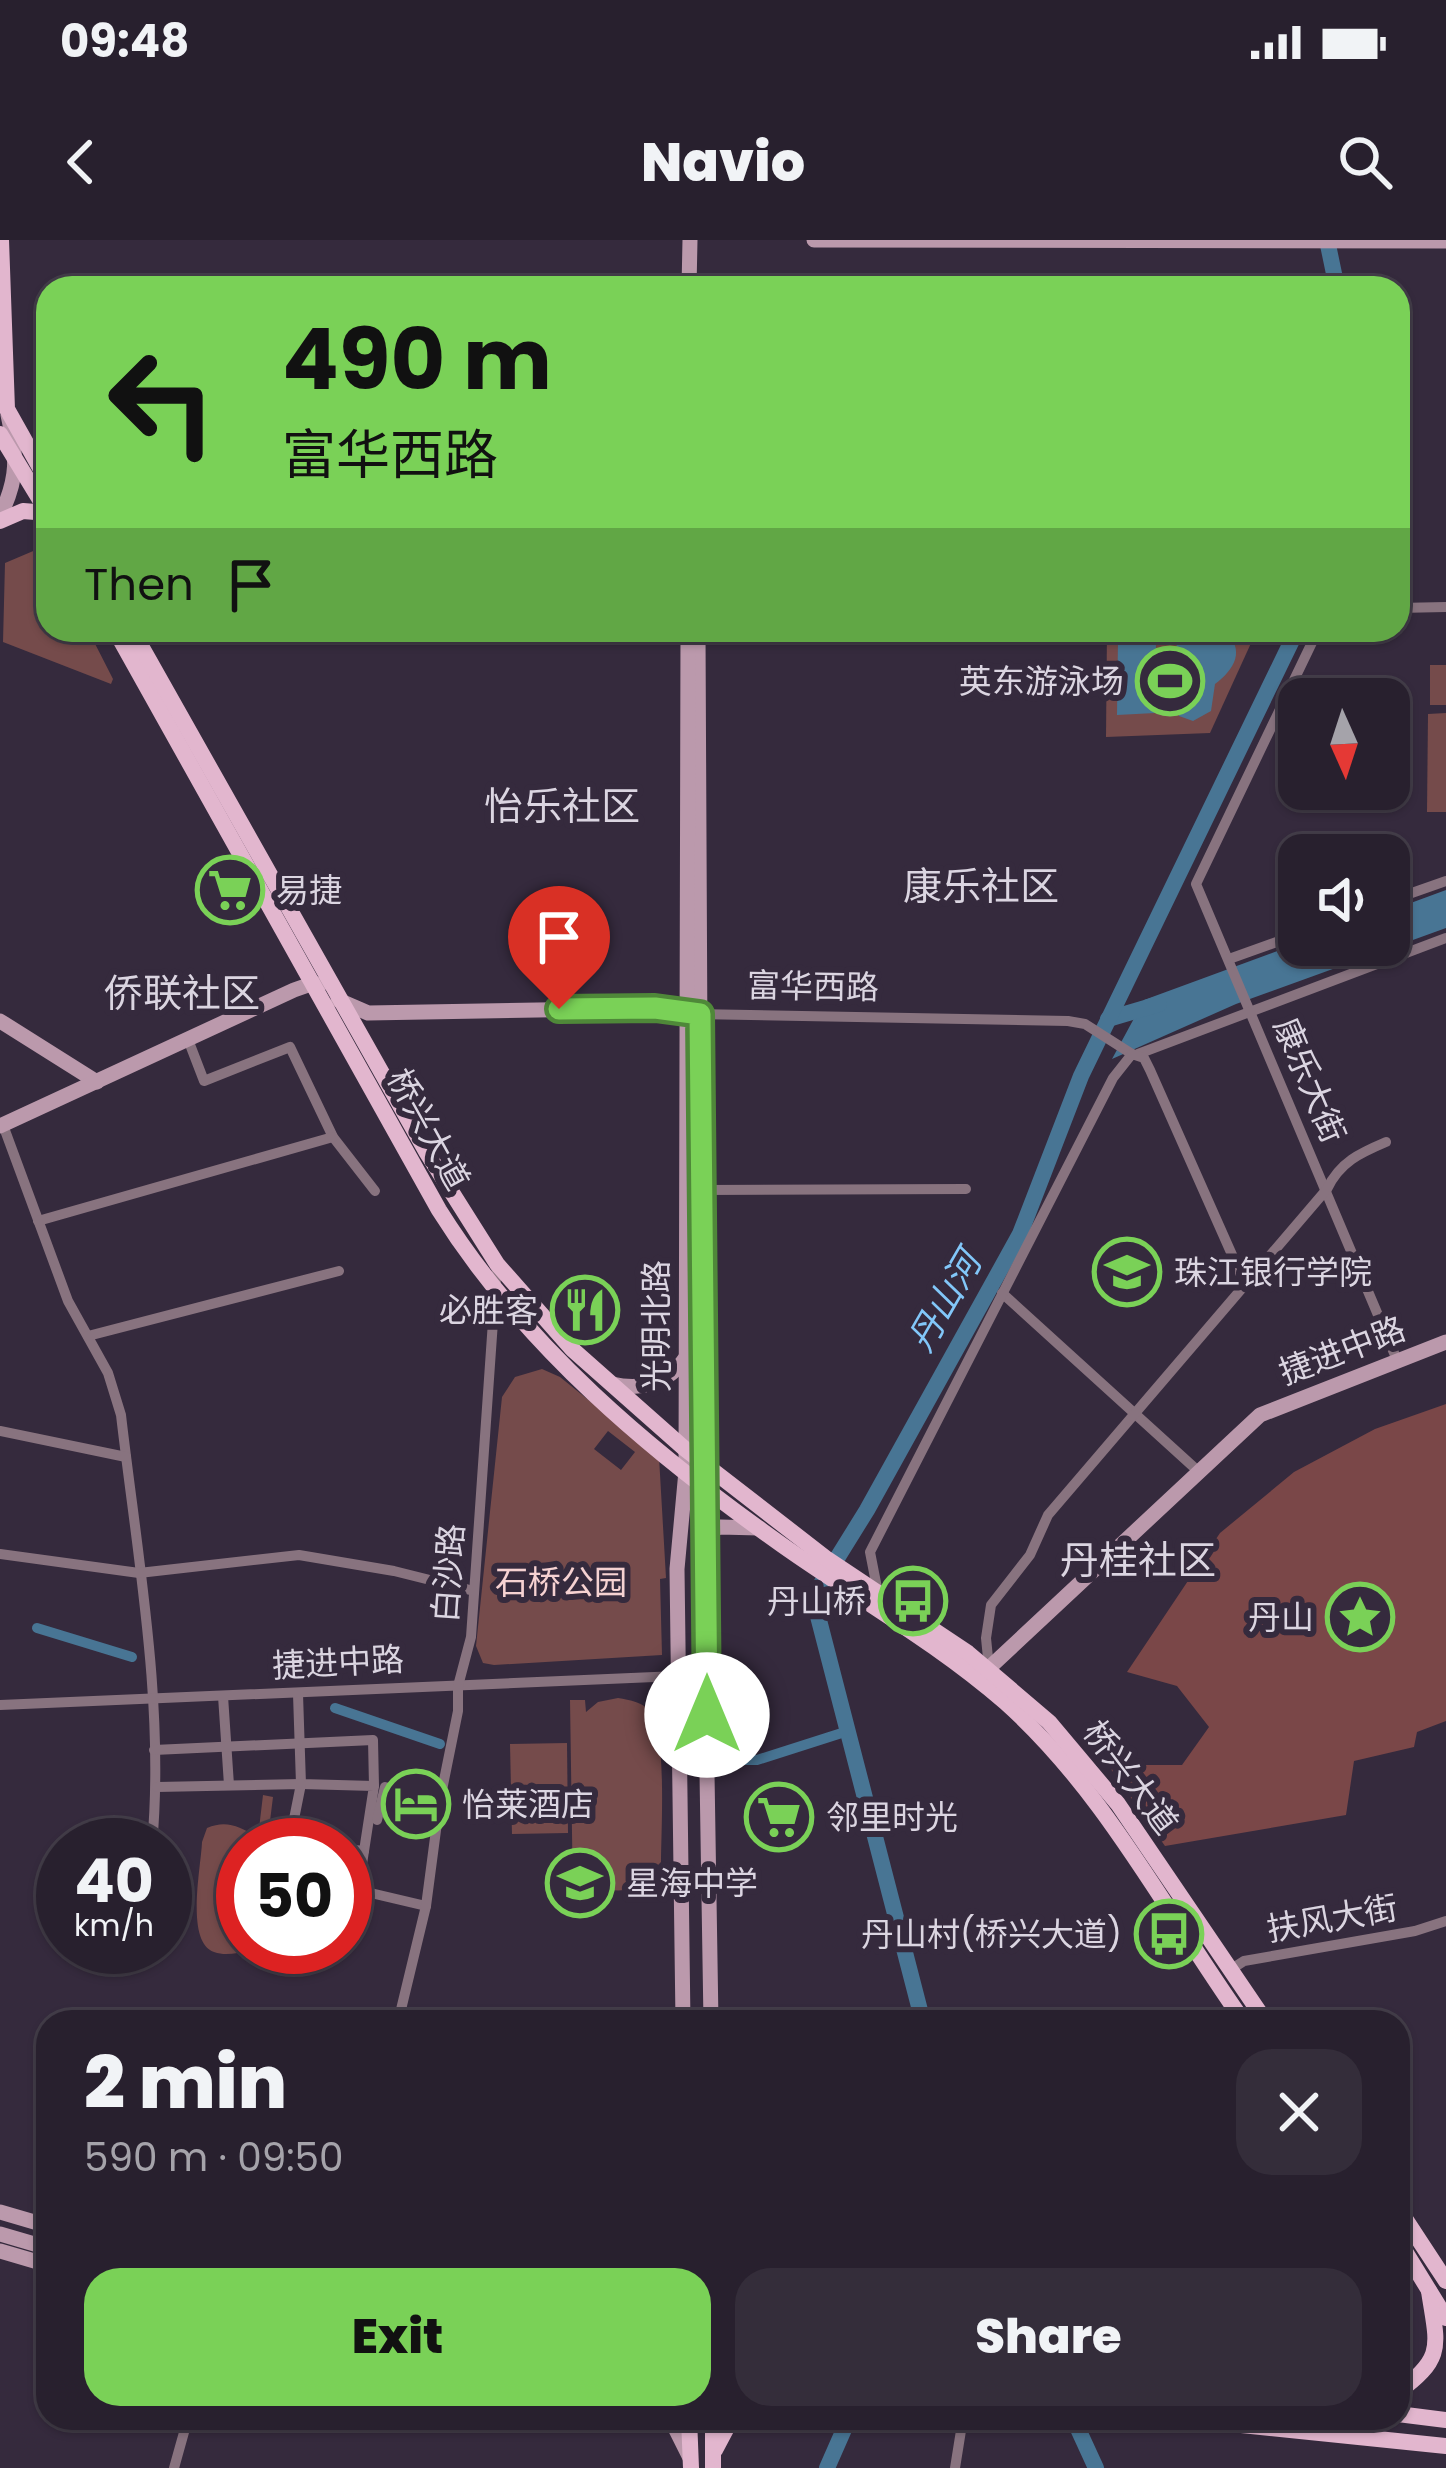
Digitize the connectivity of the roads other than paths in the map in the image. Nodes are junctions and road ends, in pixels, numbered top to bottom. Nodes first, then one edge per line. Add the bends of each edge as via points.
1 (1, 240) edge
2 (690, 240) edge
3 (700, 240) edge
4 (814, 240) edge
5 (1288, 242) edge
6 (1340, 242) edge
7 (1446, 242) edge
8 (689, 276) edge
9 (700, 276) edge
10 (7, 409) junction
11 (0, 434) edge
12 (16, 460) junction
13 (36, 461) edge
14 (36, 493) edge
15 (36, 512) edge
16 (0, 518) edge
17 (1446, 607) edge
18 (1410, 608) edge
19 (122, 642) edge
20 (139, 642) edge
21 (688, 642) edge
22 (698, 642) edge
23 (1312, 642) edge
24 (1446, 880) edge
25 (1410, 893) edge
26 (1446, 938) edge
27 (1278, 942) edge
28 (1229, 959) junction
29 (314, 982) junction
30 (343, 1003) junction
31 (1250, 1007) junction
32 (693, 1013) junction
33 (0, 1021) edge
34 (189, 1042) junction
35 (1135, 1054) junction
36 (97, 1082) junction
37 (1, 1125) edge
38 (333, 1137) junction
39 (1386, 1142) dead end
40 (1327, 1189) junction
41 (375, 1190) dead end
42 (700, 1190) junction
43 (966, 1190) dead end
44 (38, 1221) junction
45 (497, 1264) junction
46 (339, 1271) dead end
47 (1245, 1284) junction
48 (494, 1288) junction
49 (1002, 1293) junction
50 (88, 1336) junction
51 (1446, 1342) edge
52 (687, 1356) junction
53 (1397, 1360) junction
54 (609, 1383) junction
55 (1135, 1413) junction
56 (0, 1431) edge
57 (686, 1450) junction
58 (126, 1457) junction
59 (694, 1467) junction
60 (1198, 1471) junction
61 (703, 1483) junction
62 (759, 1528) junction
63 (704, 1538) junction
64 (679, 1542) junction
65 (0, 1554) edge
66 (813, 1558) junction
67 (139, 1573) junction
68 (840, 1576) junction
69 (474, 1591) junction
70 (878, 1594) junction
71 (989, 1668) junction
72 (679, 1676) junction
73 (458, 1686) junction
74 (298, 1694) junction
75 (223, 1696) junction
76 (151, 1700) junction
77 (0, 1705) edge
78 (300, 1743) junction
79 (227, 1746) junction
80 (154, 1750) junction
81 (301, 1784) junction
82 (229, 1785) junction
83 (374, 1786) junction
84 (157, 1787) junction
85 (440, 1800) junction
86 (154, 1818) edge
87 (295, 1818) edge
88 (369, 1818) edge
89 (377, 1820) dead end
90 (372, 1894) edge
91 (426, 1906) junction
92 (1446, 1921) edge
93 (1230, 1970) junction
94 (401, 2010) edge
95 (683, 2010) edge
96 (711, 2010) edge
97 (1236, 2010) edge
98 (1258, 2010) edge
99 (0, 2208) edge
100 (36, 2218) edge
101 (1410, 2226) edge
102 (0, 2234) edge
103 (36, 2244) edge
104 (0, 2251) edge
105 (1410, 2259) edge
106 (36, 2262) edge
107 (1446, 2281) edge
108 (1429, 2290) junction
109 (1446, 2318) edge
110 (1410, 2382) edge
111 (1410, 2416) edge
112 (1446, 2420) edge
113 (184, 2430) edge
114 (675, 2430) edge
115 (689, 2430) edge
116 (713, 2430) edge
117 (727, 2430) edge
118 (961, 2430) edge
119 (1290, 2430) edge
120 (1445, 2446) edge
121 (713, 2462) edge
122 (690, 2463) edge
123 (173, 2468) edge
124 (956, 2468) edge

1 - 10 main road
2 - 8 main road
3 - 9 main road
4 - 5 main road
5 - 6 main road
6 - 7 main road
10 - 12 main road
10 - 13 main road
11 - 12 main road
12 - 14 main road
12 - 16 main road
15 - 16 main road
17 - 18 street
19 - 29 main road, 桥兴大道
20 - 30 main road, 桥兴大道
21 - 32 main road, 光明北路
22 - 32 main road, 光明北路
23 - 28 street, 康乐大街 via 1196,878
24 - 25 street
26 - 31 street
27 - 28 street
28 - 31 street, 康乐大街
29 - 30 main road
29 - 34 main road
29 - 48 main road, 桥兴大道 via 440,1210
30 - 32 main road, 富华西路 via 368,1013
30 - 45 main road, 桥兴大道
31 - 35 street
31 - 40 street, 康乐大街
32 - 35 street, 富华西路 via 1068,1021
32 - 42 main road, 光明北路
32 - 52 main road, 光明北路
33 - 36 main road
34 - 36 main road
34 - 38 street via 204,1081 290,1047
35 - 47 street via 1144,1058
35 - 49 street via 1112,1078
36 - 37 main road
37 - 44 street
38 - 41 street
38 - 44 street
39 - 40 street via 1355,1155
40 - 47 street
40 - 53 street, 康乐大街
42 - 43 street
42 - 59 main road, 光明北路
44 - 50 street
45 - 48 street, 白沙路
45 - 54 main road, 桥兴大道
46 - 50 street
47 - 55 street
48 - 59 main road, 桥兴大道 via 575,1376
48 - 69 street, 白沙路
49 - 55 street
49 - 70 street via 870,1552
50 - 58 street via 108,1373
51 - 53 main road, 捷进中路
52 - 54 main road via 651,1384
52 - 57 main road, 光明北路
53 - 60 main road, 捷进中路 via 1260,1415
54 - 57 main road, 桥兴大道
55 - 60 street
55 - 71 street via 1048,1514 1030,1555 991,1605
56 - 58 street
57 - 59 main road, 桥兴大道
58 - 67 street
59 - 61 main road, 桥兴大道
59 - 64 main road, 光明北路
59 - 66 main road, 桥兴大道
60 - 71 main road
61 - 62 main road, 桥兴大道
61 - 63 main road
62 - 63 main road via 720,1527
62 - 66 main road, 桥兴大道
63 - 64 main road
63 - 96 main road
64 - 72 main road, 光明北路
65 - 67 street
66 - 68 main road
67 - 69 street via 299,1555
67 - 76 street
68 - 70 main road, 桥兴大道
68 - 97 main road, 桥兴大道 via 971,1673 1059,1755
69 - 73 street, 白沙路
70 - 71 main road, 桥兴大道
71 - 93 main road, 桥兴大道 via 1096,1774
72 - 73 street, 捷进中路
72 - 95 main road, 光明北路
73 - 74 street, 捷进中路
73 - 85 street, 白沙路
74 - 75 street, 捷进中路
74 - 78 street
75 - 76 street, 捷进中路
75 - 79 street
76 - 77 street, 捷进中路
76 - 80 street
78 - 79 street
78 - 81 street
78 - 83 street via 373,1740
79 - 80 street
79 - 82 street
80 - 84 street
81 - 82 street
81 - 83 street
81 - 87 street
82 - 84 street
83 - 88 street
84 - 86 street
85 - 89 street via 385,1787
85 - 91 street, 白沙路
90 - 91 street
91 - 94 street, 白沙路
92 - 93 street, 扶风大街
93 - 98 main road, 桥兴大道
99 - 100 main road
101 - 107 main road
102 - 103 main road
104 - 106 main road
105 - 108 main road
108 - 109 main road
108 - 110 main road via 1436,2347 1430,2366
111 - 112 main road
113 - 123 street
114 - 122 main road
115 - 122 main road
116 - 121 main road
117 - 121 main road
118 - 124 street
119 - 120 main road

